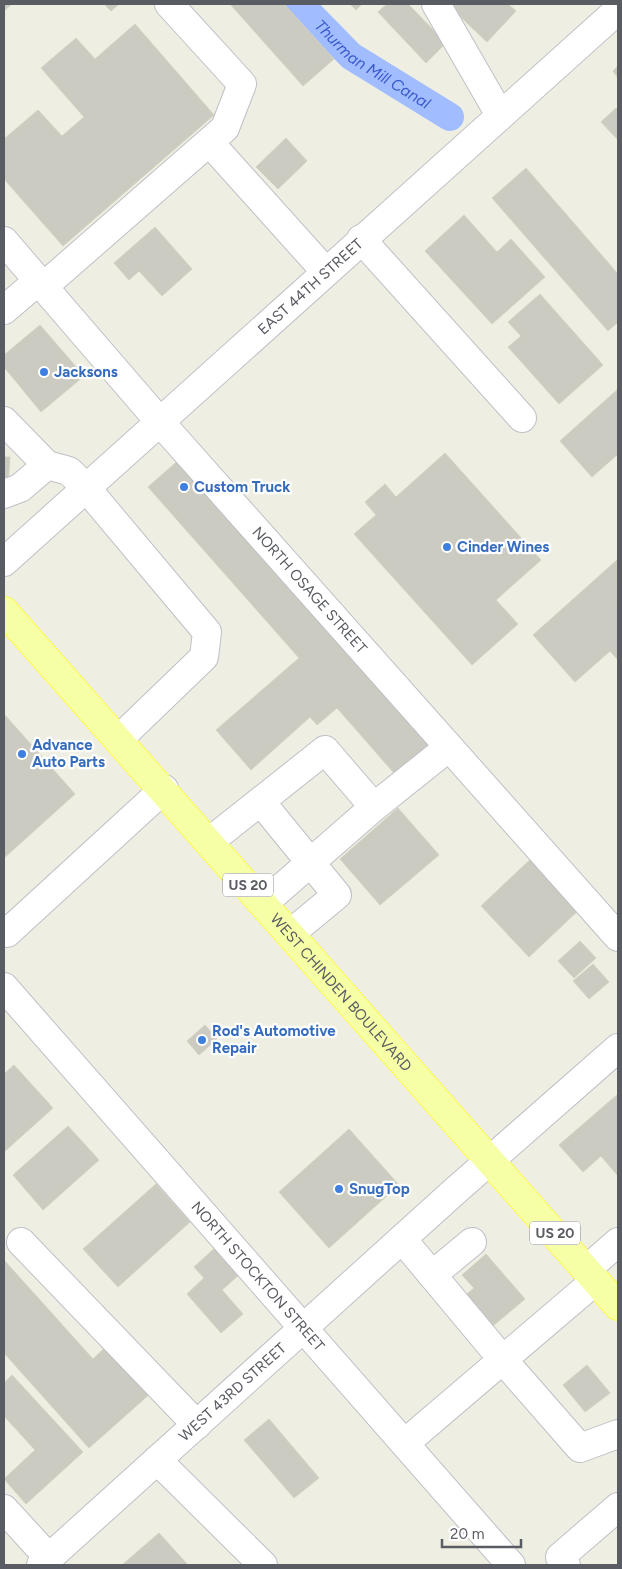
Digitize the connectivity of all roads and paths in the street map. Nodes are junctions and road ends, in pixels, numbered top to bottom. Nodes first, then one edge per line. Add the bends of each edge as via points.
1 (168, 4) edge
2 (436, 4) edge
3 (618, 10) edge
4 (500, 115) junction
5 (210, 143) junction
6 (360, 239) junction
7 (4, 241) edge
8 (326, 272) junction
9 (41, 284) junction
10 (4, 310) edge
11 (522, 418) dead end
12 (4, 421) edge
13 (160, 422) junction
14 (47, 464) junction
15 (87, 489) junction
16 (4, 494) edge
17 (4, 562) edge
18 (4, 610) edge
19 (119, 739) junction
20 (449, 747) junction
21 (164, 789) junction
22 (261, 802) junction
23 (374, 807) junction
24 (209, 842) junction
25 (310, 861) junction
26 (264, 902) junction
27 (5, 933) edge
28 (291, 933) junction
29 (618, 937) edge
30 (4, 987) edge
31 (618, 1048) edge
32 (491, 1161) junction
33 (402, 1239) junction
34 (21, 1242) dead end
35 (472, 1242) dead end
36 (618, 1242) edge
37 (432, 1275) junction
38 (591, 1275) junction
39 (618, 1306) edge
40 (304, 1328) junction
41 (502, 1360) junction
42 (197, 1425) junction
43 (618, 1434) edge
44 (405, 1443) junction
45 (157, 1460) junction
46 (618, 1506) edge
47 (4, 1509) edge
48 (45, 1562) edge
49 (263, 1565) edge
50 (511, 1565) edge
51 (566, 1565) edge

1 - 5 street via 242,84 225,128
2 - 4 street
3 - 4 street, EAST 44TH STREET
4 - 6 street, EAST 44TH STREET
5 - 8 street
5 - 9 street
6 - 8 street, EAST 44TH STREET
6 - 11 street
7 - 9 street, NORTH OSAGE STREET
8 - 13 street, EAST 44TH STREET
9 - 10 street
9 - 13 street, NORTH OSAGE STREET
12 - 14 street
13 - 15 street, EAST 44TH STREET
13 - 20 street, NORTH OSAGE STREET
14 - 15 street via 68,471
14 - 16 street via 20,488
15 - 17 street, EAST 44TH STREET
15 - 19 street via 207,632 204,657
18 - 19 main road, WEST CHINDEN BOULEVARD / US 20
19 - 21 main road, WEST CHINDEN BOULEVARD / US 20
20 - 23 street
20 - 29 street, NORTH OSAGE STREET
21 - 24 main road, WEST CHINDEN BOULEVARD / US 20
21 - 27 street
22 - 23 street via 325,750
22 - 24 street
22 - 25 street
23 - 25 street
24 - 26 main road, WEST CHINDEN BOULEVARD / US 20
25 - 26 street
25 - 28 street via 337,894
26 - 28 main road, WEST CHINDEN BOULEVARD / US 20
28 - 32 main road, WEST CHINDEN BOULEVARD / US 20
30 - 40 street, NORTH STOCKTON STREET
31 - 32 street, WEST 43RD STREET
32 - 33 street, WEST 43RD STREET
32 - 38 main road, WEST CHINDEN BOULEVARD / US 20
33 - 37 street
33 - 40 street, WEST 43RD STREET
34 - 42 street
35 - 37 street
36 - 38 street
37 - 41 street
38 - 39 main road, WEST CHINDEN BOULEVARD / US 20
38 - 41 street
40 - 42 street, WEST 43RD STREET
40 - 44 street, NORTH STOCKTON STREET
41 - 43 street via 580,1448
41 - 44 street
42 - 45 street, WEST 43RD STREET
44 - 50 street, NORTH STOCKTON STREET
45 - 48 street, WEST 43RD STREET
45 - 49 street
46 - 51 street via 560,1558
47 - 48 street

